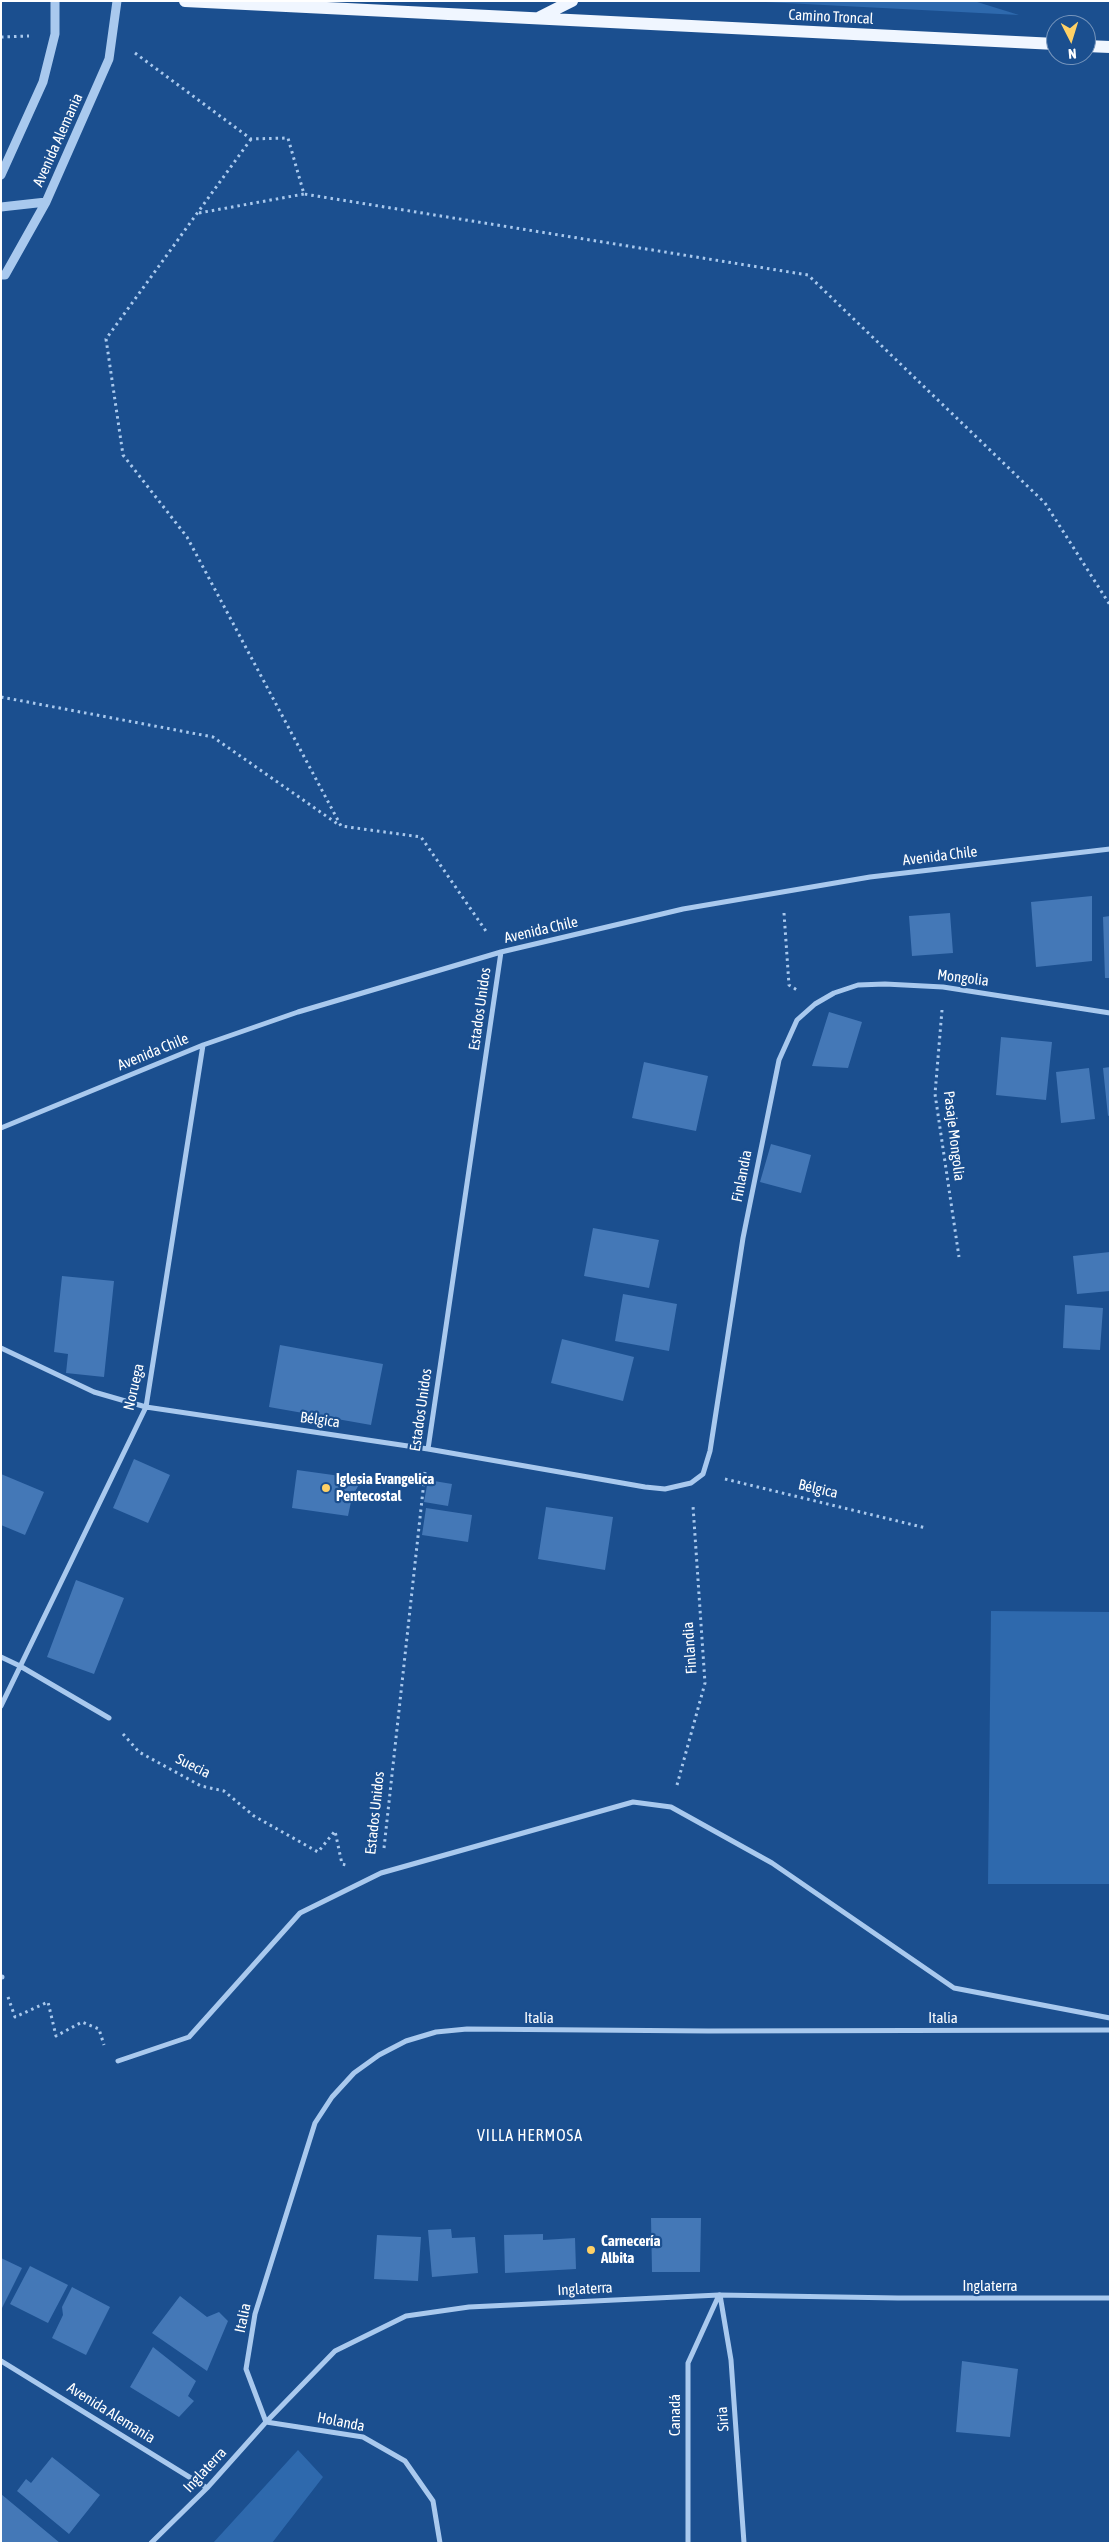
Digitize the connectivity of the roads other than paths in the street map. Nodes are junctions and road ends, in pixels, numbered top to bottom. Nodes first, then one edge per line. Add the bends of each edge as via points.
1 (55, 1) edge
2 (116, 1) edge
3 (185, 1) edge
4 (572, 1) edge
5 (538, 18) junction
6 (1046, 43) edge
7 (1096, 46) edge
8 (1110, 47) edge
9 (1, 175) edge
10 (46, 202) junction
11 (1, 207) edge
12 (3, 278) edge
13 (1110, 849) edge
14 (501, 952) junction
15 (815, 1004) joint
16 (1110, 1012) edge
17 (203, 1045) junction
18 (1, 1128) edge
19 (1, 1348) edge
20 (146, 1407) junction
21 (428, 1449) junction
22 (691, 1483) joint
23 (1, 1657) edge
24 (20, 1666) junction
25 (1, 1706) edge
26 (108, 1718) road end
27 (1110, 2018) edge
28 (1110, 2030) edge
29 (118, 2061) road end
30 (720, 2295) junction
31 (1110, 2298) edge
32 (1, 2360) edge
33 (266, 2422) junction
34 (207, 2488) junction
35 (151, 2543) edge
36 (440, 2543) edge
37 (688, 2543) edge
38 (744, 2543) edge

1 - 9 street via 55,34 43,82
2 - 10 street, Avenida Alemania via 109,59
3 - 5 main road, Camino Troncal
4 - 5 main road
5 - 6 main road, Camino Troncal
7 - 8 main road
10 - 11 street
10 - 12 street, Avenida Alemania
13 - 14 street, Avenida Chile via 870,877 683,909
14 - 17 street, Avenida Chile via 298,1012
14 - 21 street, Estados Unidos
15 - 16 street, Mongolia via 834,993 858,986 944,987
15 - 22 street, Finlandia via 797,1020 779,1060 743,1238 710,1451 703,1474
17 - 18 street, Avenida Chile
17 - 20 street, Noruega
19 - 20 street, Bélgica via 94,1392
20 - 21 street, Bélgica
20 - 24 street, Noruega
21 - 22 street, Bélgica via 645,1487 666,1489
23 - 24 street
24 - 25 street, Noruega
24 - 26 street
27 - 29 street via 954,1988 772,1863 671,1807 633,1802 381,1873 300,1913 189,2037
28 - 33 street, Italia via 467,2029 436,2032 406,2041 354,2073 332,2097 315,2124 255,2314 246,2369
30 - 31 street, Inglaterra
30 - 33 street, Inglaterra via 469,2308 406,2316 335,2351
30 - 37 street, Canadá via 688,2363
30 - 38 street, Siria via 730,2360
32 - 34 street, Avenida Alemania
33 - 34 street, Inglaterra
33 - 36 street, Holanda via 363,2437 405,2461 433,2501
34 - 35 street, Inglaterra

